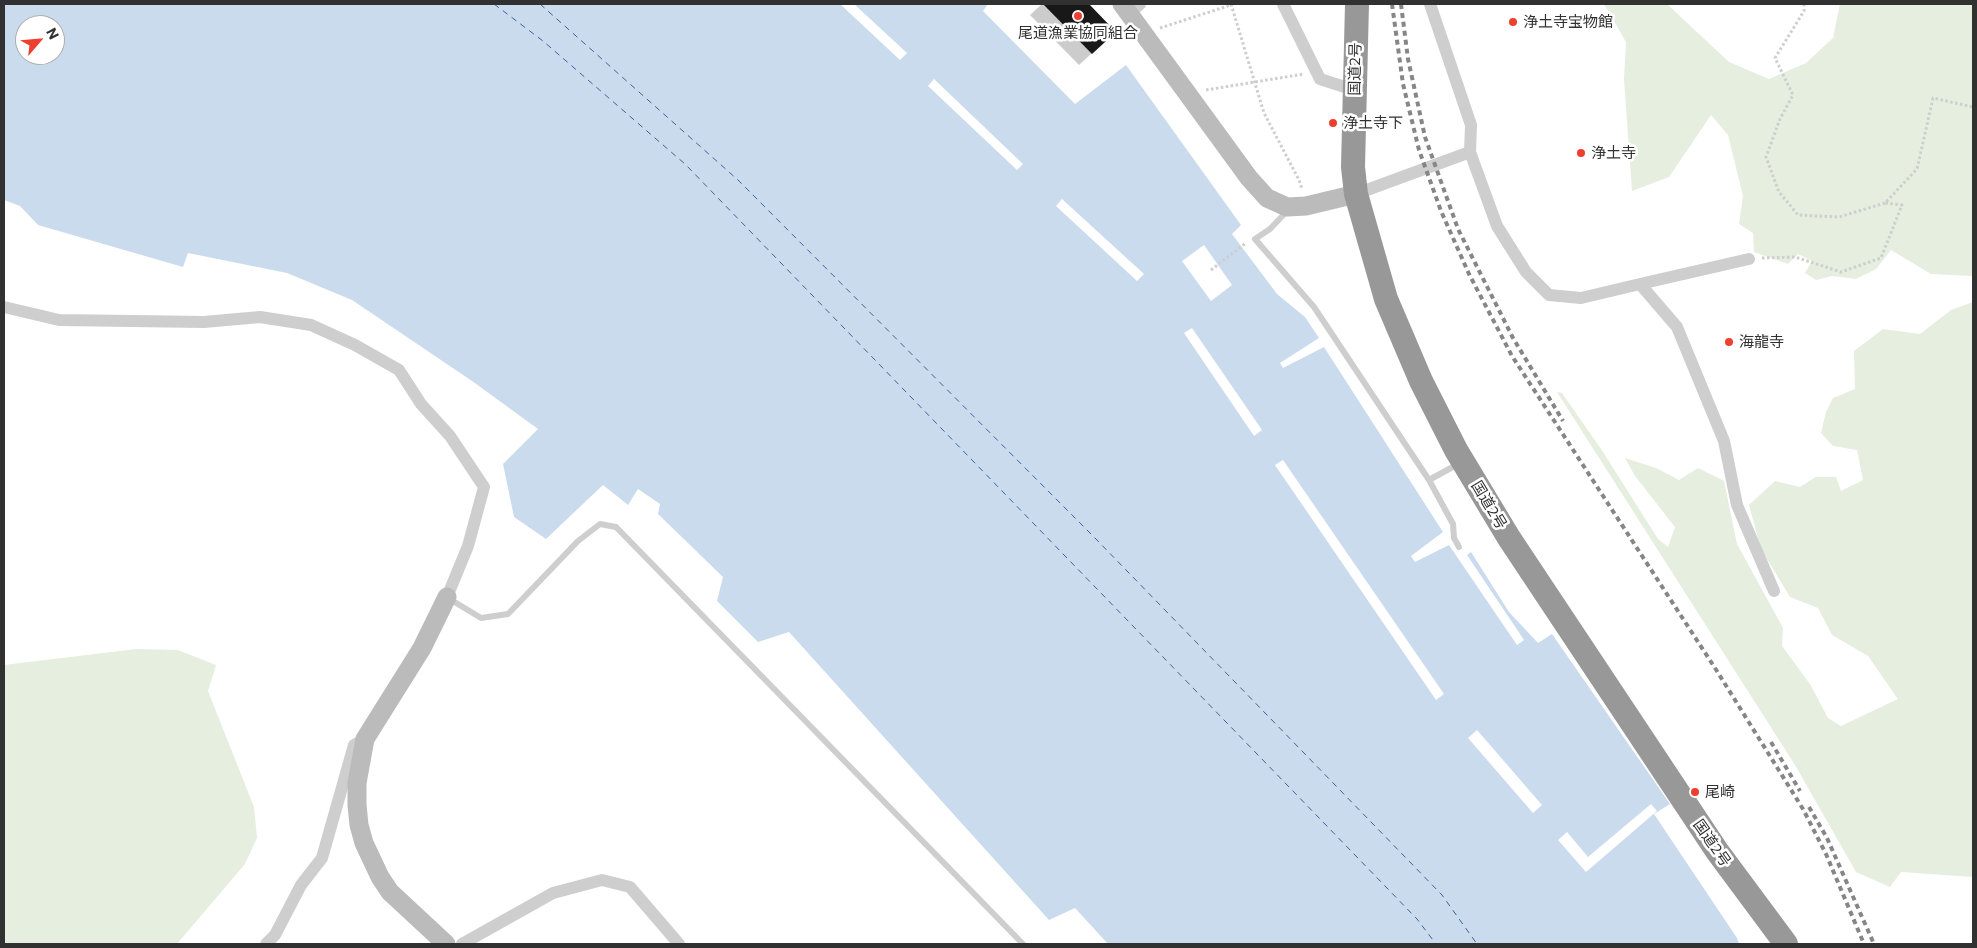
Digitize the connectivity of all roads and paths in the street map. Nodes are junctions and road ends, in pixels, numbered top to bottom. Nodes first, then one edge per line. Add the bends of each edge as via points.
1 (1231, 4) edge
2 (1283, 4) edge
3 (1356, 4) edge
4 (1430, 4) edge
5 (1804, 4) edge
6 (1130, 7) edge
7 (1143, 34) junction
8 (1317, 72) junction
9 (1254, 81) junction
10 (1354, 90) junction
11 (1188, 94) junction
12 (1973, 107) edge
13 (1470, 152) junction
14 (1356, 194) junction
15 (1885, 203) junction
16 (1299, 206) junction
17 (1245, 243) dead end
18 (1749, 259) joint
19 (1211, 270) dead end
20 (1640, 284) junction
21 (4, 307) edge
22 (1463, 461) junction
23 (1429, 480) junction
24 (1459, 547) dead end
25 (1774, 591) dead end
26 (447, 598) junction
27 (365, 739) junction
28 (266, 944) edge
29 (446, 944) edge
30 (462, 944) edge
31 (679, 944) edge
32 (1023, 944) edge
33 (1786, 944) edge

1 - 7 path
1 - 9 path
2 - 8 street
3 - 10 highway, 国道2号
4 - 13 street via 1472,125
5 - 15 path via 1804,11 1775,58 1793,95 1766,157 1779,192 1798,215 1839,217
6 - 7 street
7 - 11 street
8 - 9 path
8 - 10 street via 1320,79
9 - 11 path
9 - 16 path via 1264,113 1299,180
10 - 14 highway, 国道2号
11 - 16 street via 1249,178 1268,198
12 - 15 path via 1933,98 1917,169
13 - 14 street
13 - 20 street via 1497,226 1526,272 1548,295 1581,298
14 - 16 street
14 - 22 highway, 国道2号 via 1386,299 1421,381
15 - 18 path via 1902,205 1881,258 1841,272 1795,258
16 - 23 lane via 1255,239 1314,307
17 - 19 path
18 - 20 street
20 - 25 street via 1677,327 1724,441 1737,505
21 - 26 street via 59,320 204,322 269,318 311,325 399,370 484,487 468,546
22 - 23 lane
22 - 33 highway, 国道2号 via 1509,538 1645,744 1717,851
23 - 24 lane via 1453,524 1454,538
26 - 27 street via 422,648
26 - 32 lane via 481,618 508,614 578,541 600,524 616,527
27 - 28 street via 354,744 322,858 301,885 275,936
27 - 29 street via 358,775 357,804 359,825 367,850 390,892
30 - 31 street via 553,893 602,880 630,887

